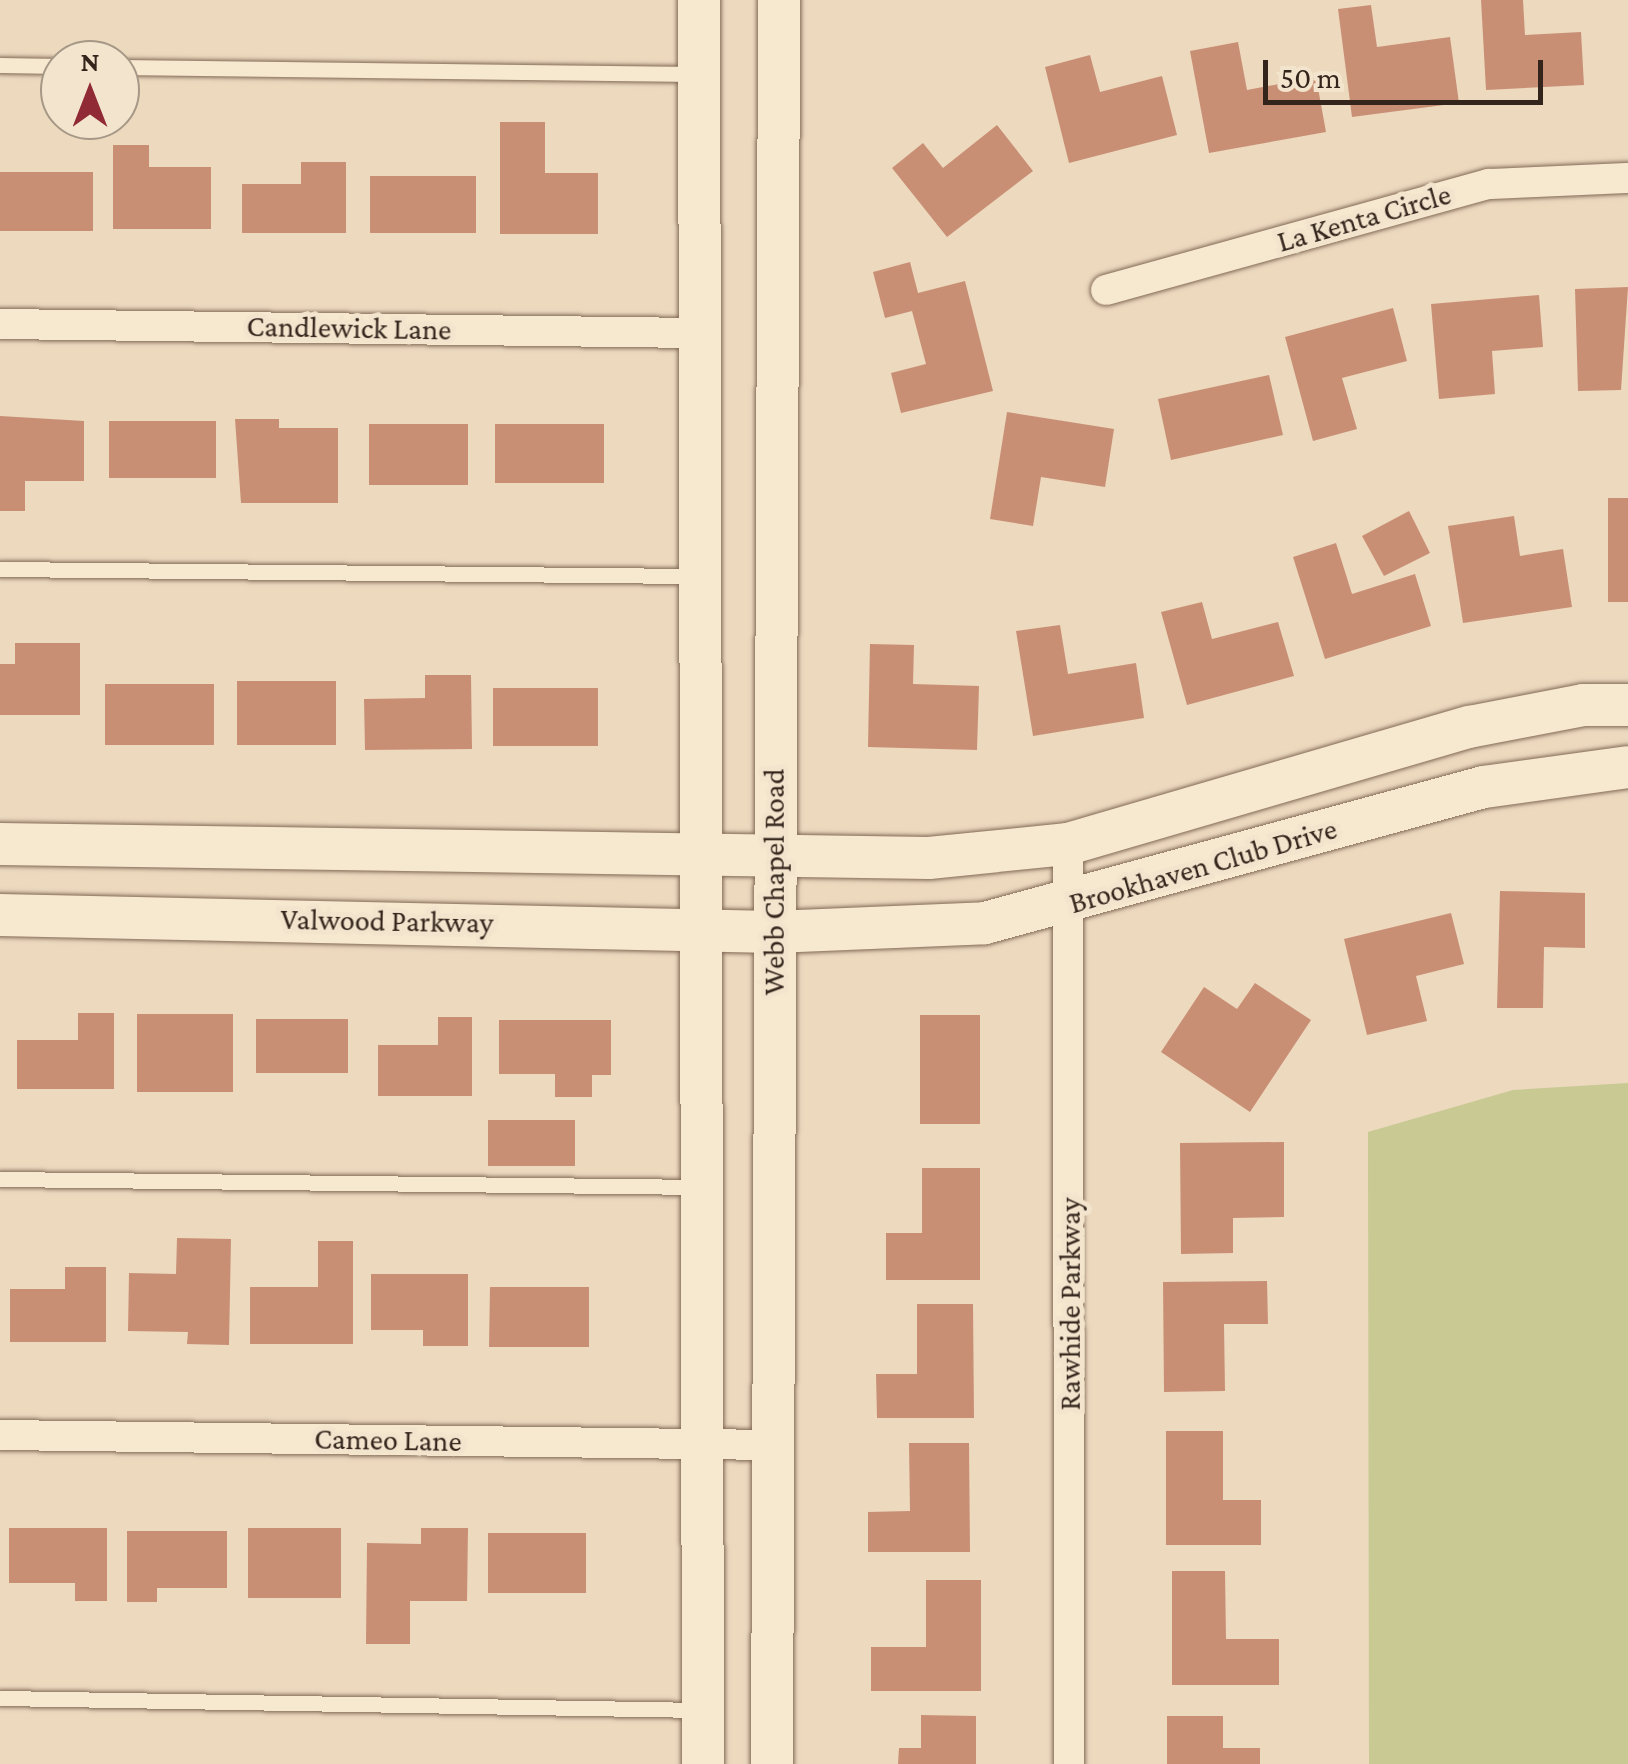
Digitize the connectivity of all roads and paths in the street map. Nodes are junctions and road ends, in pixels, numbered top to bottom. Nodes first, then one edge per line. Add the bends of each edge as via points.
1 (699, 0) edge
2 (779, 0) edge
3 (0, 65) edge
4 (40, 66) edge
5 (140, 67) edge
6 (699, 74) junction
7 (1628, 178) edge
8 (1106, 290) dead end
9 (0, 324) edge
10 (698, 333) junction
11 (0, 570) edge
12 (698, 576) junction
13 (1628, 704) edge
14 (1628, 767) edge
15 (0, 844) edge
16 (1068, 844) junction
17 (698, 852) junction
18 (774, 852) junction
19 (1071, 904) junction
20 (0, 916) edge
21 (698, 929) junction
22 (774, 932) junction
23 (0, 1179) edge
24 (701, 1186) junction
25 (0, 1435) edge
26 (705, 1444) junction
27 (777, 1445) junction
28 (0, 1698) edge
29 (703, 1710) junction
30 (703, 1764) edge
31 (772, 1764) edge
32 (1068, 1764) edge

1 - 6 main road
2 - 18 main road, Webb Chapel Road
3 - 4 lane
5 - 6 lane
6 - 10 main road
7 - 8 street, La Kenta Circle via 1489,184
9 - 10 street, Candlewick Lane
10 - 12 main road
11 - 12 lane
12 - 17 main road
13 - 16 main road, Brookhaven Club Drive via 1583,704 1468,727
14 - 19 main road, Brookhaven Club Drive via 1484,787
15 - 17 main road
16 - 18 main road, Brookhaven Club Drive via 929,858
16 - 19 street, Rawhide Parkway
17 - 18 main road
17 - 21 main road
18 - 22 main road, Webb Chapel Road
19 - 22 main road, Brookhaven Club Drive via 968,925
19 - 32 street, Rawhide Parkway
20 - 21 main road, Valwood Parkway
21 - 22 main road, Valwood Parkway
21 - 24 main road
22 - 27 main road, Webb Chapel Road
23 - 24 lane
24 - 26 main road
25 - 26 street, Cameo Lane
26 - 27 street, Cameo Lane
26 - 29 main road
27 - 31 main road, Webb Chapel Road
28 - 29 lane
29 - 30 main road

